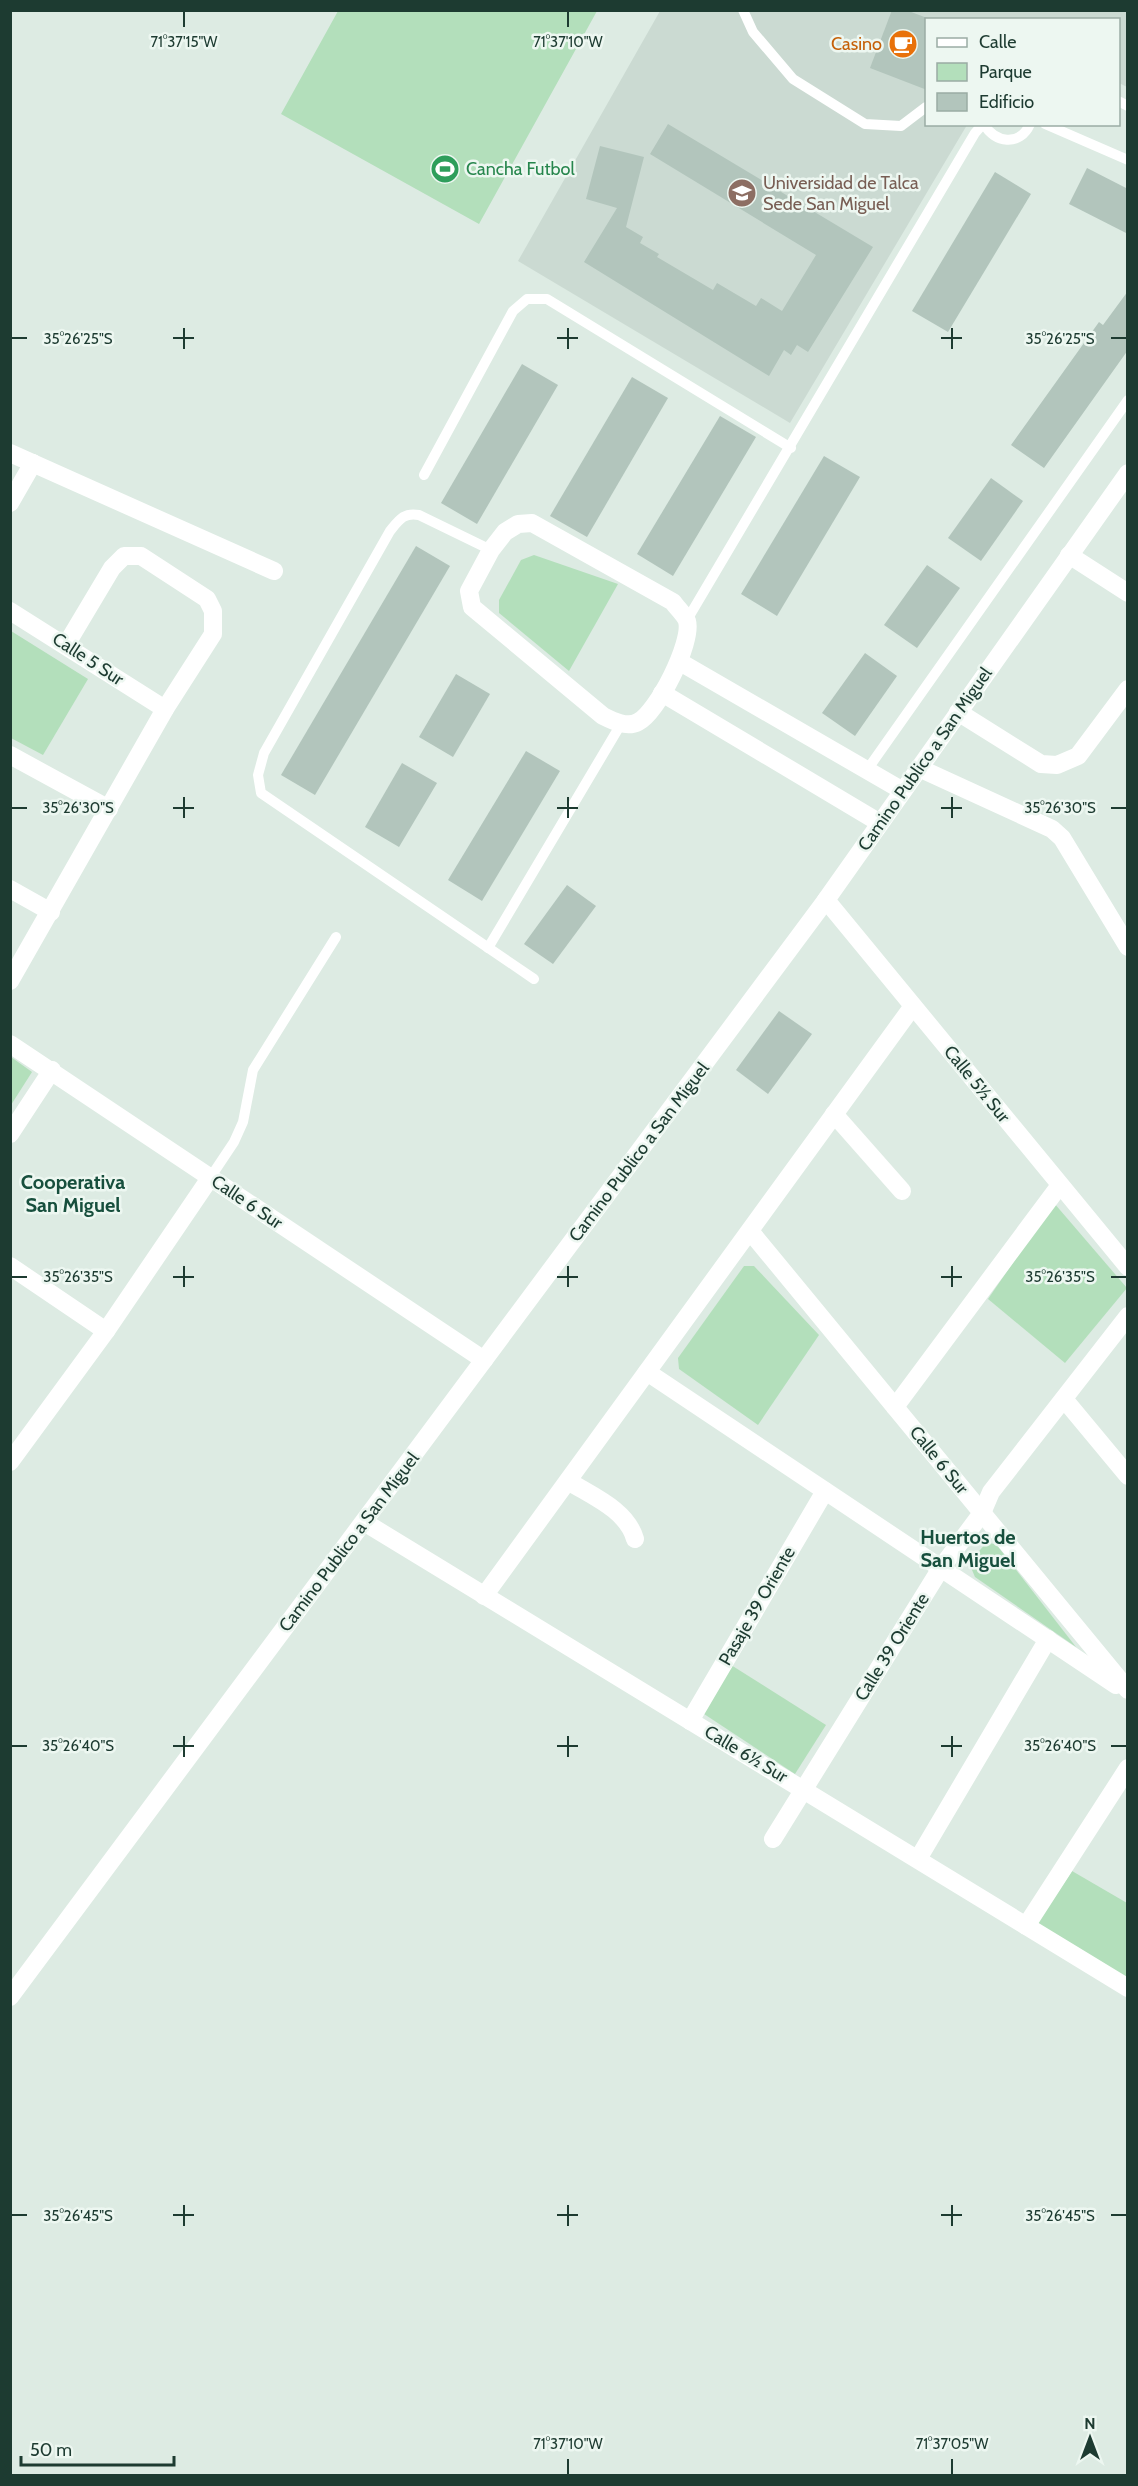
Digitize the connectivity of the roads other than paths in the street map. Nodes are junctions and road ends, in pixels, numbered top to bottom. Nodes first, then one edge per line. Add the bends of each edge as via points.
1 (743, 10) edge
2 (925, 109) edge
3 (982, 126) edge
4 (986, 126) edge
5 (1029, 126) edge
6 (1051, 126) edge
7 (1128, 160) edge
8 (1128, 400) edge
9 (791, 448) junction
10 (10, 453) edge
11 (33, 463) junction
12 (1128, 473) edge
13 (424, 475) dead end
14 (10, 503) edge
15 (491, 550) junction
16 (1069, 555) junction
17 (274, 571) dead end
18 (1128, 593) edge
19 (10, 611) edge
20 (687, 620) junction
21 (66, 645) junction
22 (680, 662) junction
23 (1128, 689) edge
24 (662, 693) junction
25 (165, 709) junction
26 (958, 712) junction
27 (621, 724) junction
28 (10, 755) edge
29 (919, 768) junction
30 (867, 770) junction
31 (903, 791) junction
32 (109, 809) junction
33 (880, 823) junction
34 (10, 889) edge
35 (826, 900) junction
36 (51, 912) junction
37 (336, 937) dead end
38 (1128, 947) edge
39 (488, 948) junction
40 (534, 979) dead end
41 (10, 981) edge
42 (913, 1006) junction
43 (10, 1044) edge
44 (52, 1070) junction
45 (834, 1114) junction
46 (10, 1134) edge
47 (210, 1178) junction
48 (1060, 1185) junction
49 (902, 1191) dead end
50 (750, 1231) junction
51 (1128, 1267) edge
52 (11, 1268) edge
53 (1128, 1316) edge
54 (106, 1331) junction
55 (484, 1360) junction
56 (647, 1372) junction
57 (1064, 1399) junction
58 (895, 1407) junction
59 (10, 1462) edge
60 (1128, 1476) edge
61 (568, 1481) junction
62 (825, 1491) junction
63 (982, 1513) junction
64 (363, 1522) junction
65 (635, 1539) dead end
66 (941, 1568) junction
67 (484, 1596) junction
68 (1048, 1640) junction
69 (1128, 1692) edge
70 (690, 1720) junction
71 (1128, 1768) edge
72 (804, 1790) junction
73 (773, 1839) dead end
74 (918, 1859) junction
75 (1026, 1926) junction
76 (1128, 1988) edge
77 (10, 1997) edge

1 - 2 lane via 753,32 793,79 865,124 901,126
3 - 9 lane
4 - 5 lane via 993,136 1008,140 1023,135
6 - 7 lane
8 - 30 lane
9 - 13 lane via 547,299 527,299 513,311
9 - 20 lane
10 - 11 street
11 - 14 street
11 - 17 street
12 - 16 street, Camino Publico a San Miguel
15 - 20 street via 505,532 518,524 532,523 673,602
15 - 27 street via 469,591 472,607 603,716
15 - 39 lane via 419,515 401,517 264,753 258,775 261,793
16 - 18 street
16 - 26 street, Camino Publico a San Miguel
19 - 21 street, Calle 5 Sur
20 - 22 street
21 - 25 street, Calle 5 Sur
21 - 25 street via 112,568 124,556 141,556 207,599 213,611 213,634
22 - 24 street
22 - 30 street
23 - 26 street via 1078,756 1057,765 1041,764
24 - 27 street via 638,723
24 - 33 street
25 - 32 street
26 - 29 street, Camino Publico a San Miguel
27 - 39 lane
28 - 32 street
29 - 31 street, Camino Publico a San Miguel
29 - 38 street via 1052,829 1062,838
30 - 31 street
31 - 33 street, Camino Publico a San Miguel
32 - 36 street
33 - 35 street, Camino Publico a San Miguel
34 - 36 street
35 - 42 street, Calle 5½ Sur
35 - 55 street, Camino Publico a San Miguel
36 - 41 street
37 - 47 lane via 254,1070 243,1122
39 - 40 lane
42 - 45 street
42 - 48 street, Calle 5½ Sur
43 - 44 street, Calle 6 Sur
44 - 46 street
44 - 47 street, Calle 6 Sur
45 - 49 street
45 - 50 street
47 - 54 street
47 - 55 street, Calle 6 Sur
48 - 51 street, Calle 5½ Sur
48 - 58 street
50 - 56 street
50 - 58 street, Calle 6 Sur
52 - 54 street
53 - 57 street, Calle 39 Oriente
54 - 59 street
55 - 64 street, Camino Publico a San Miguel
56 - 61 street
56 - 62 street, Calle 6 Sur
57 - 60 street
57 - 63 street, Calle 39 Oriente via 991,1492
58 - 63 street, Calle 6 Sur
61 - 65 street via 624,1518
61 - 67 street
62 - 66 street, Calle 6 Sur
62 - 70 street, Pasaje 39 Oriente
63 - 66 street, Calle 39 Oriente
63 - 69 street, Calle 6 Sur
64 - 67 street, Calle 6½ Sur
64 - 77 street, Camino Publico a San Miguel
66 - 68 street, Calle 6 Sur
66 - 72 street, Calle 39 Oriente
67 - 70 street, Calle 6½ Sur
68 - 69 street, Calle 6 Sur
68 - 74 street
70 - 72 street, Calle 6½ Sur
71 - 75 street
72 - 73 street, Calle 39 Oriente
72 - 74 street, Calle 6½ Sur
74 - 75 street, Calle 6½ Sur
75 - 76 street, Calle 6½ Sur

